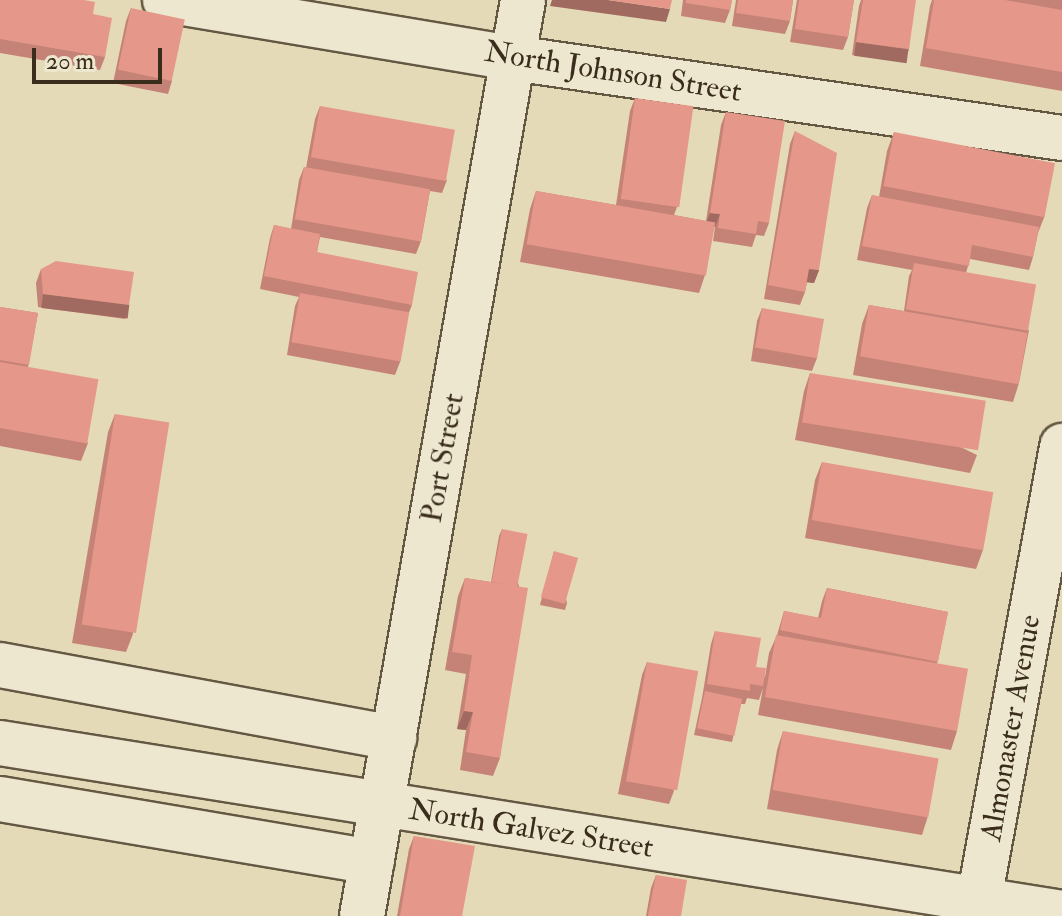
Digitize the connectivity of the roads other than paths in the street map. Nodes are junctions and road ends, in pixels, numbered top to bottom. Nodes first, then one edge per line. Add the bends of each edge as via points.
1 (165, 0) edge
2 (523, 0) edge
3 (513, 58) junction
4 (1062, 138) edge
5 (1062, 446) edge
6 (0, 665) edge
7 (394, 738) junction
8 (0, 743) edge
9 (0, 799) edge
10 (382, 806) junction
11 (372, 862) junction
12 (978, 906) edge
13 (1062, 913) edge
14 (362, 916) edge

1 - 3 street, North Johnson Street
2 - 3 street, Port Street
3 - 4 street, North Johnson Street
3 - 7 street, Port Street
5 - 12 street, Almonaster Avenue
6 - 7 street
7 - 10 street, Port Street
8 - 10 street, North Galvez Street
9 - 11 street
10 - 11 street, Port Street
10 - 12 street, North Galvez Street
11 - 14 street, Port Street
12 - 13 street, North Galvez Street

